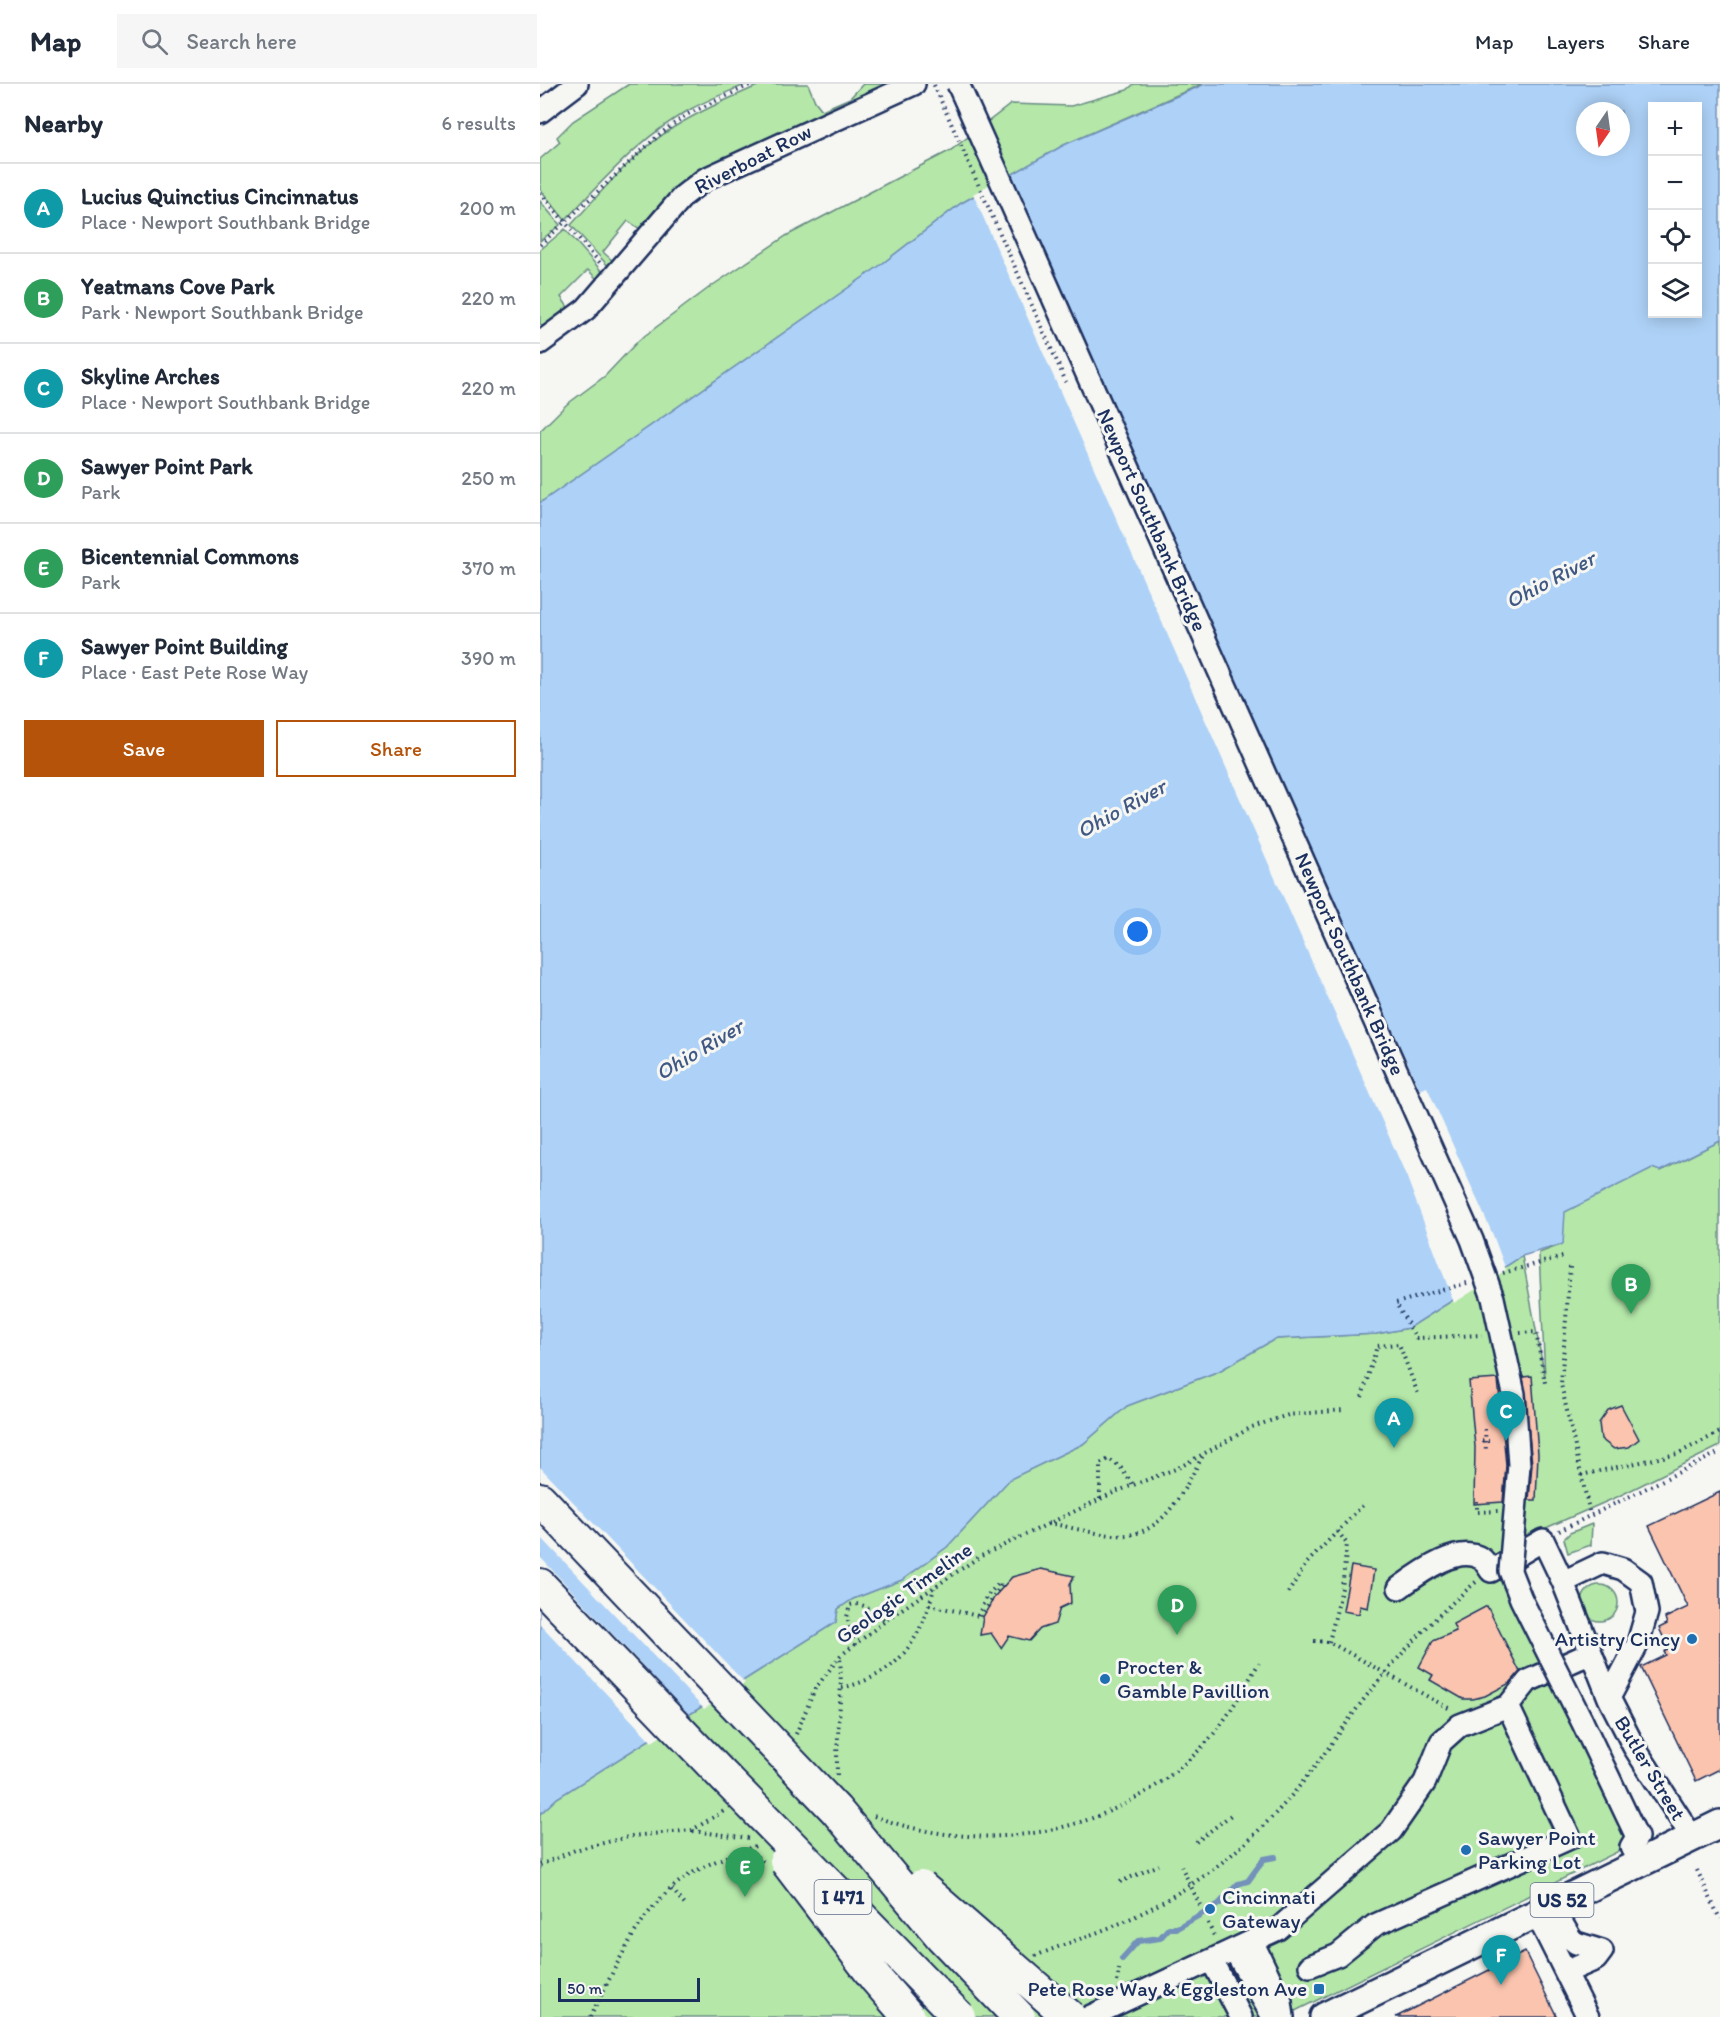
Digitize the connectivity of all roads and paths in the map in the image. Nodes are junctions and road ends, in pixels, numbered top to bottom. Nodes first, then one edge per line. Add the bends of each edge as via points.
1 (577, 84) edge
2 (752, 84) edge
3 (914, 84) edge
4 (958, 84) edge
5 (540, 112) edge
6 (540, 193) edge
7 (565, 224) junction
8 (540, 245) edge
9 (613, 279) junction
10 (540, 344) edge
11 (1570, 1267) dead end
12 (1418, 1394) dead end
13 (1362, 1397) dead end
14 (1344, 1410) dead end
15 (1485, 1429) dead end
16 (1720, 1432) edge
17 (1486, 1452) dead end
18 (1720, 1452) edge
19 (1204, 1453) junction
20 (1581, 1475) junction
21 (1134, 1486) junction
22 (540, 1499) edge
23 (1100, 1499) junction
24 (1477, 1501) dead end
25 (1364, 1504) dead end
26 (1477, 1512) dead end
27 (1590, 1514) junction
28 (1047, 1522) junction
29 (1337, 1530) junction
30 (1543, 1540) junction
31 (1491, 1570) junction
32 (1563, 1582) junction
33 (540, 1584) edge
34 (1002, 1586) dead end
35 (934, 1587) junction
36 (1399, 1588) dead end
37 (1288, 1593) dead end
38 (929, 1605) junction
39 (886, 1621) junction
40 (1314, 1641) dead end
41 (1329, 1642) junction
42 (855, 1645) junction
43 (1591, 1653) junction
44 (840, 1656) junction
45 (1259, 1663) dead end
46 (1385, 1672) junction
47 (842, 1688) junction
48 (1609, 1698) junction
49 (1508, 1706) junction
50 (1456, 1712) dead end
51 (792, 1740) dead end
52 (727, 1793) junction
53 (836, 1798) junction
54 (869, 1814) dead end
55 (1231, 1815) dead end
56 (1720, 1824) edge
57 (692, 1830) junction
58 (1692, 1838) junction
59 (757, 1839) dead end
60 (1196, 1842) dead end
61 (747, 1849) dead end
62 (1639, 1863) junction
63 (540, 1865) edge
64 (1159, 1865) dead end
65 (1181, 1866) dead end
66 (1697, 1870) dead end
67 (1120, 1882) dead end
68 (1191, 1884) junction
69 (672, 1888) junction
70 (685, 1905) dead end
71 (1200, 1905) dead end
72 (1544, 1910) junction
73 (1720, 1919) edge
74 (1208, 1923) dead end
75 (1228, 1950) junction
76 (1032, 1958) dead end
77 (1310, 1966) dead end
78 (1119, 1969) dead end
79 (1566, 1972) junction
80 (1116, 1982) dead end
81 (590, 2017) edge
82 (909, 2017) edge
83 (959, 2017) edge
84 (1019, 2017) edge
85 (1070, 2017) edge
86 (1089, 2017) edge
87 (1240, 2017) edge
88 (1256, 2017) edge
89 (1273, 2017) edge
90 (1283, 2017) edge
91 (1324, 2017) edge
92 (1588, 2017) edge

1 - 5 street
2 - 7 path via 686,115 660,134
3 - 9 street, Riverboat Row via 705,179 683,196
4 - 62 street, Newport Southbank Bridge, bridge via 1472,1240 1492,1298 1514,1394 1519,1465 1510,1571 1637,1837 1631,1847
6 - 7 path
7 - 8 path
7 - 9 path
9 - 10 street, Riverboat Row via 586,309
11 - 20 path via 1562,1384
12 - 13 path via 1399,1344 1377,1346
14 - 19 path, Geologic Timeline via 1288,1415 1252,1427
15 - 17 path
16 - 20 path via 1677,1454
18 - 27 path
19 - 21 path, Geologic Timeline
19 - 28 path via 1165,1516 1146,1530 1126,1535
20 - 27 path
21 - 23 path, Geologic Timeline
21 - 23 path via 1109,1459 1100,1464
22 - 53 highway, I 471, bridge
23 - 28 path, Geologic Timeline
24 - 26 path
25 - 29 path
27 - 30 path
28 - 35 path, Geologic Timeline via 979,1557
29 - 37 path via 1306,1564
29 - 41 path via 1347,1544 1342,1588
30 - 31 street
30 - 32 street
31 - 36 street via 1482,1559 1447,1559 1431,1565
31 - 46 path via 1436,1617
32 - 43 street, Butler Street
32 - 48 street, Butler Street via 1603,1563 1623,1569 1641,1582 1647,1612 1638,1643
33 - 52 highway, I 471
34 - 38 path via 981,1617
35 - 38 path
35 - 39 path, Geologic Timeline
38 - 47 path via 925,1621 904,1656 875,1677
39 - 42 path, Geologic Timeline
39 - 42 path via 858,1603 850,1605 847,1617
40 - 41 path
41 - 46 path
42 - 44 path, Geologic Timeline
43 - 48 street, Butler Street
43 - 49 street via 1528,1681
44 - 47 path
44 - 51 path, Geologic Timeline via 815,1689 803,1723
45 - 54 path via 1237,1703 1203,1746 1162,1782 1119,1808 1068,1827 1015,1836 943,1833 897,1825
46 - 50 path
46 - 68 path via 1286,1802 1243,1845
47 - 53 path via 836,1736
48 - 58 street, Butler Street via 1634,1747
49 - 75 street via 1460,1725 1441,1742 1425,1782 1391,1832 1278,1929
49 - 77 street via 1570,1838 1376,1925 1338,1955
52 - 57 path
52 - 82 highway, bridge
52 - 83 highway, I 471, bridge
53 - 84 highway, I 471, bridge via 942,1937
53 - 85 highway, bridge
55 - 60 path
56 - 58 main road, US 52
57 - 59 path
57 - 63 path via 632,1836 575,1850
58 - 62 main road, US 52
61 - 69 path via 692,1873
62 - 72 main road, US 52
64 - 67 path
65 - 68 path
66 - 73 path
68 - 71 path
68 - 76 path via 1117,1925
69 - 70 path
69 - 81 path via 653,1905 630,1941
72 - 79 street
72 - 79 street via 1576,1943 1602,1951 1596,1959
72 - 91 main road, US 52
74 - 75 path
75 - 86 street
75 - 87 street
75 - 88 street
75 - 89 street
75 - 90 street via 1281,2002
78 - 80 path
79 - 92 street

